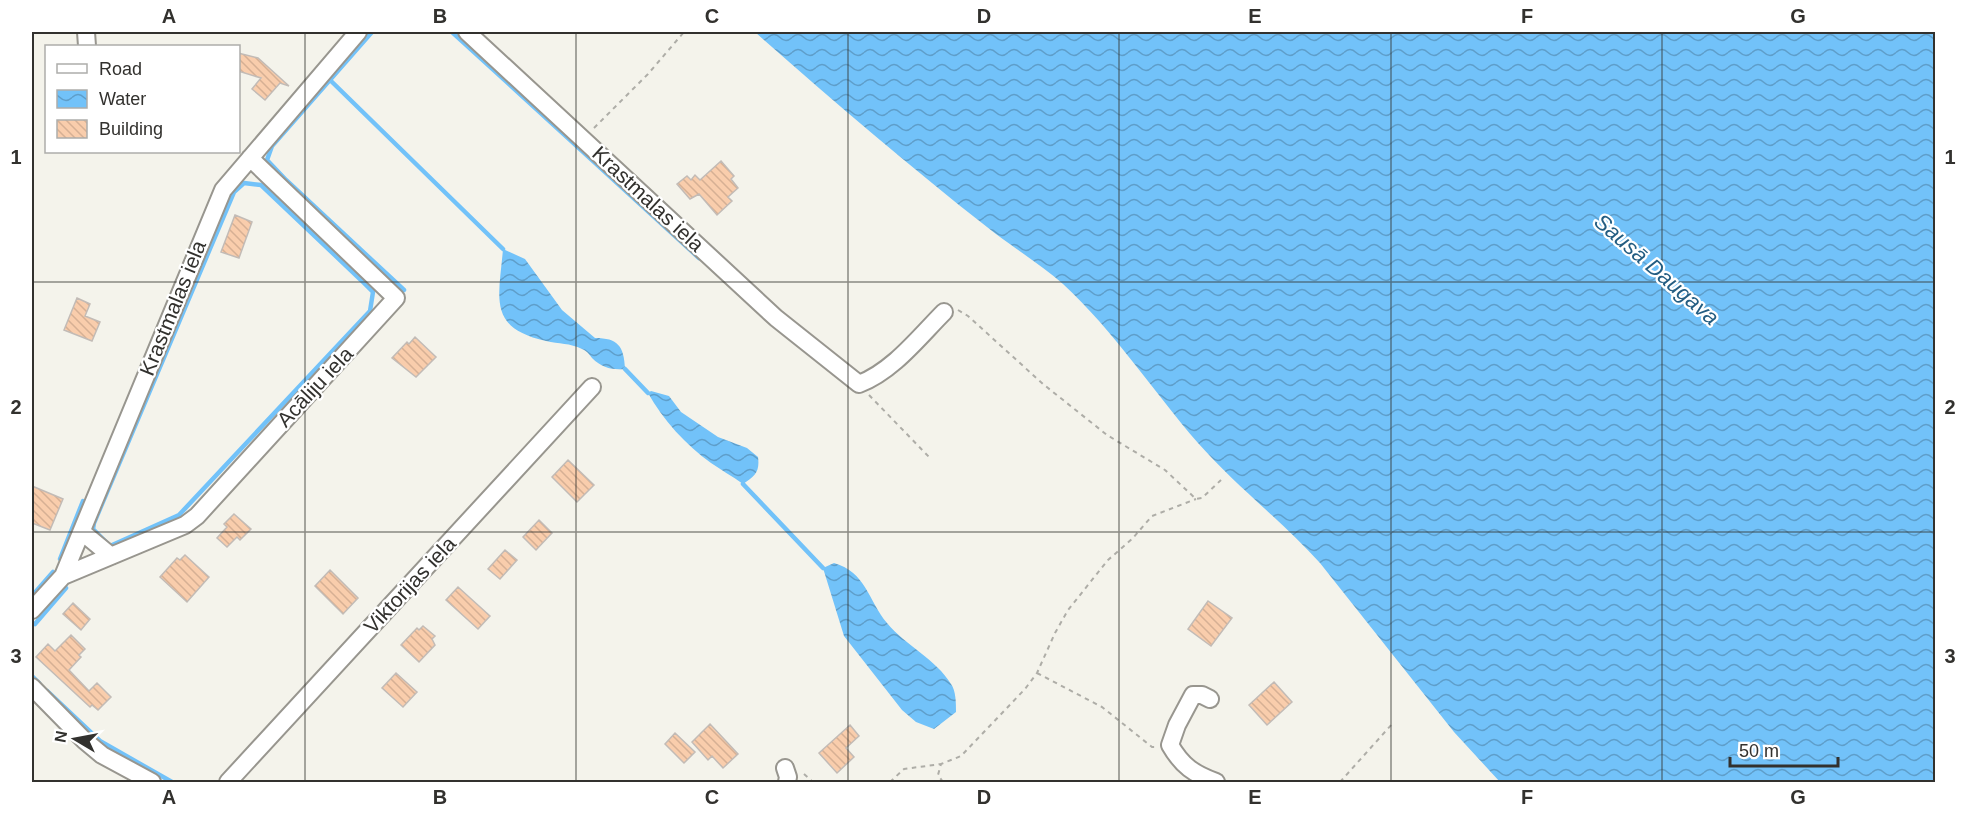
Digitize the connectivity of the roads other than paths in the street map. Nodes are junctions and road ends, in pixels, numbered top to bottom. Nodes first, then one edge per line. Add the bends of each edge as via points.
1 (358, 32) edge
2 (467, 32) edge
3 (250, 158) junction
4 (944, 312) road end
5 (592, 387) dead end
6 (82, 531) junction
7 (111, 556) junction
8 (63, 576) junction
9 (32, 610) edge
10 (32, 687) edge
11 (1210, 699) dead end
12 (152, 783) edge
13 (228, 783) edge
14 (1216, 783) edge

1 - 3 street, Krastmalas iela
2 - 4 street, Krastmalas iela via 776,318 859,384 895,361
3 - 6 street, Krastmalas iela via 223,190
3 - 7 street, Acāliju iela via 396,298 197,516 185,525
5 - 13 street, Viktorijas iela
6 - 7 street
6 - 8 street, Krastmalas iela
7 - 8 street, Acāliju iela
8 - 9 street, Krastmalas iela
10 - 12 street via 102,755
11 - 14 street via 1193,695 1170,745 1179,762

